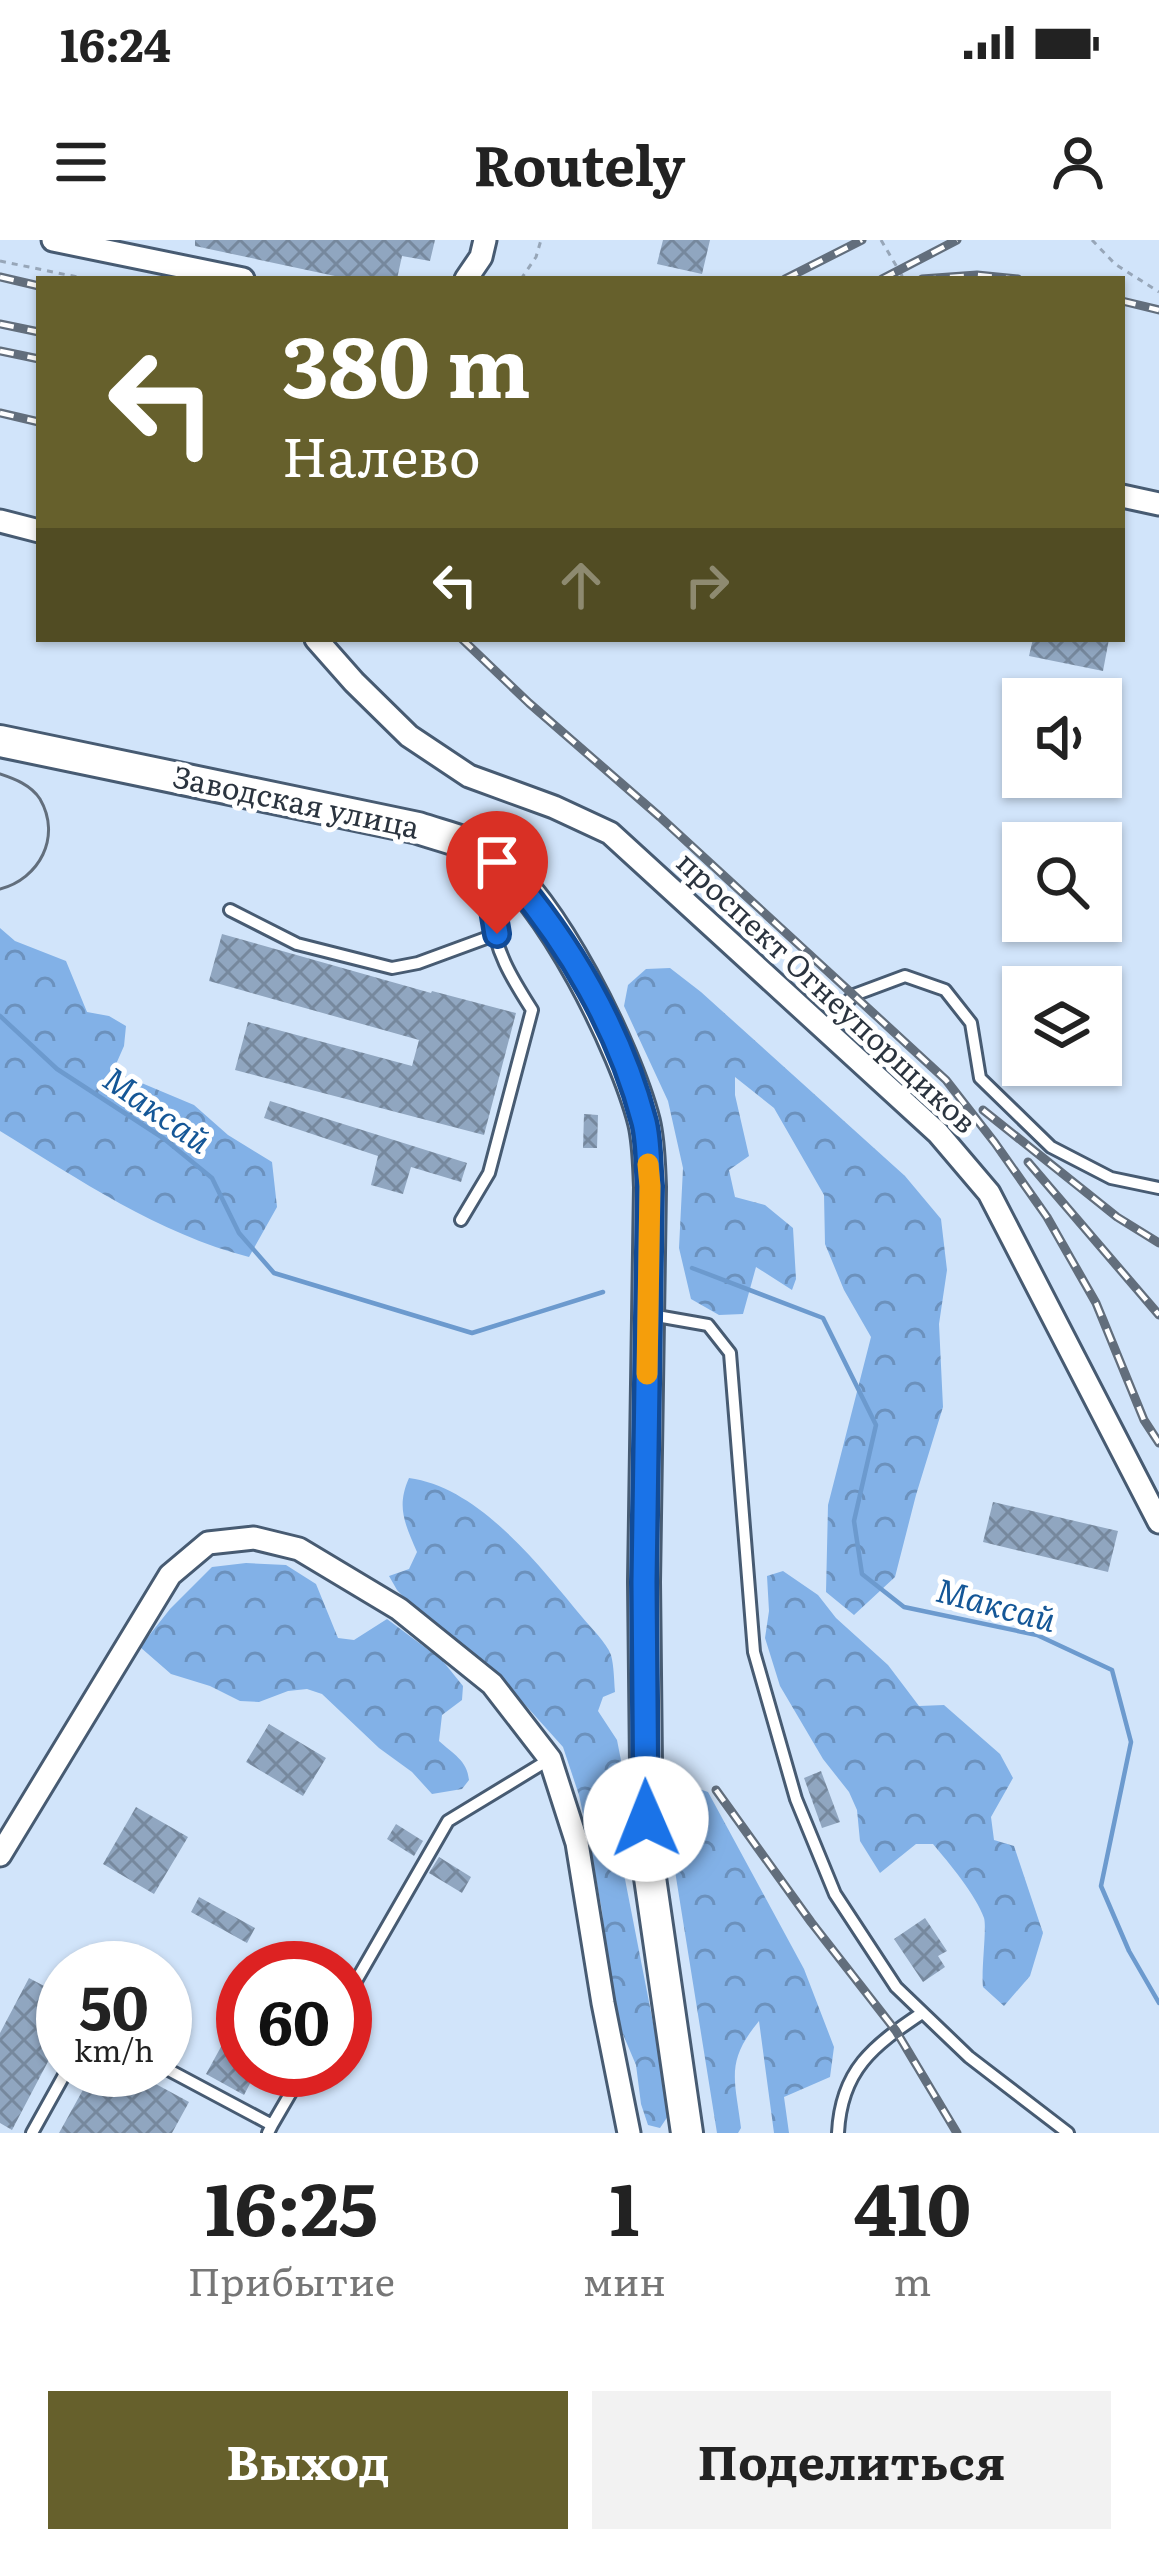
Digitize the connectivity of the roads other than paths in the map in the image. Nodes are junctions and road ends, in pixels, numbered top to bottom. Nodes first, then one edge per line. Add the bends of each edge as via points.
1 (53, 240) edge
2 (485, 240) edge
3 (228, 276) edge
4 (468, 276) edge
5 (1125, 497) edge
6 (1159, 504) edge
7 (0, 521) edge
8 (36, 530) edge
9 (319, 642) edge
10 (0, 740) edge
11 (507, 871) junction
12 (230, 910) dead end
13 (497, 934) junction
14 (823, 1028) junction
15 (1159, 1188) edge
16 (461, 1220) dead end
17 (647, 1314) junction
18 (1159, 1522) edge
19 (550, 1759) junction
20 (0, 1855) edge
21 (372, 1953) edge
22 (922, 2013) junction
23 (192, 2084) edge
24 (52, 2097) edge
25 (288, 2097) edge
26 (270, 2129) edge
27 (32, 2133) edge
28 (629, 2133) edge
29 (687, 2133) edge
30 (838, 2133) edge
31 (1068, 2133) edge

1 - 3 street
2 - 4 street
5 - 6 street
7 - 8 street
9 - 14 street, проспект Огнеупорщиков via 410,736 469,776 610,833
10 - 11 main road, Заводская улица via 418,828 476,849
11 - 13 lane via 493,910
11 - 17 main road, Заводская улица via 554,930 627,1065 645,1127 650,1186
12 - 13 lane via 297,944 392,968
13 - 16 lane via 507,972 532,1010 489,1173
14 - 15 lane via 854,995 905,976 945,990 971,1023 980,1078 1051,1147 1111,1178
14 - 18 street, проспект Огнеупорщиков via 938,1133 989,1193
17 - 22 lane via 708,1325 730,1353 754,1652 768,1705 835,1894
17 - 29 main road, Заводская улица via 647,1857
19 - 20 street via 492,1684 399,1610 299,1549 254,1538 208,1543 170,1575
19 - 21 lane via 448,1821
19 - 28 street via 577,1843
22 - 30 lane via 860,2062 839,2105
22 - 31 lane
23 - 26 lane
24 - 27 lane
25 - 26 lane

